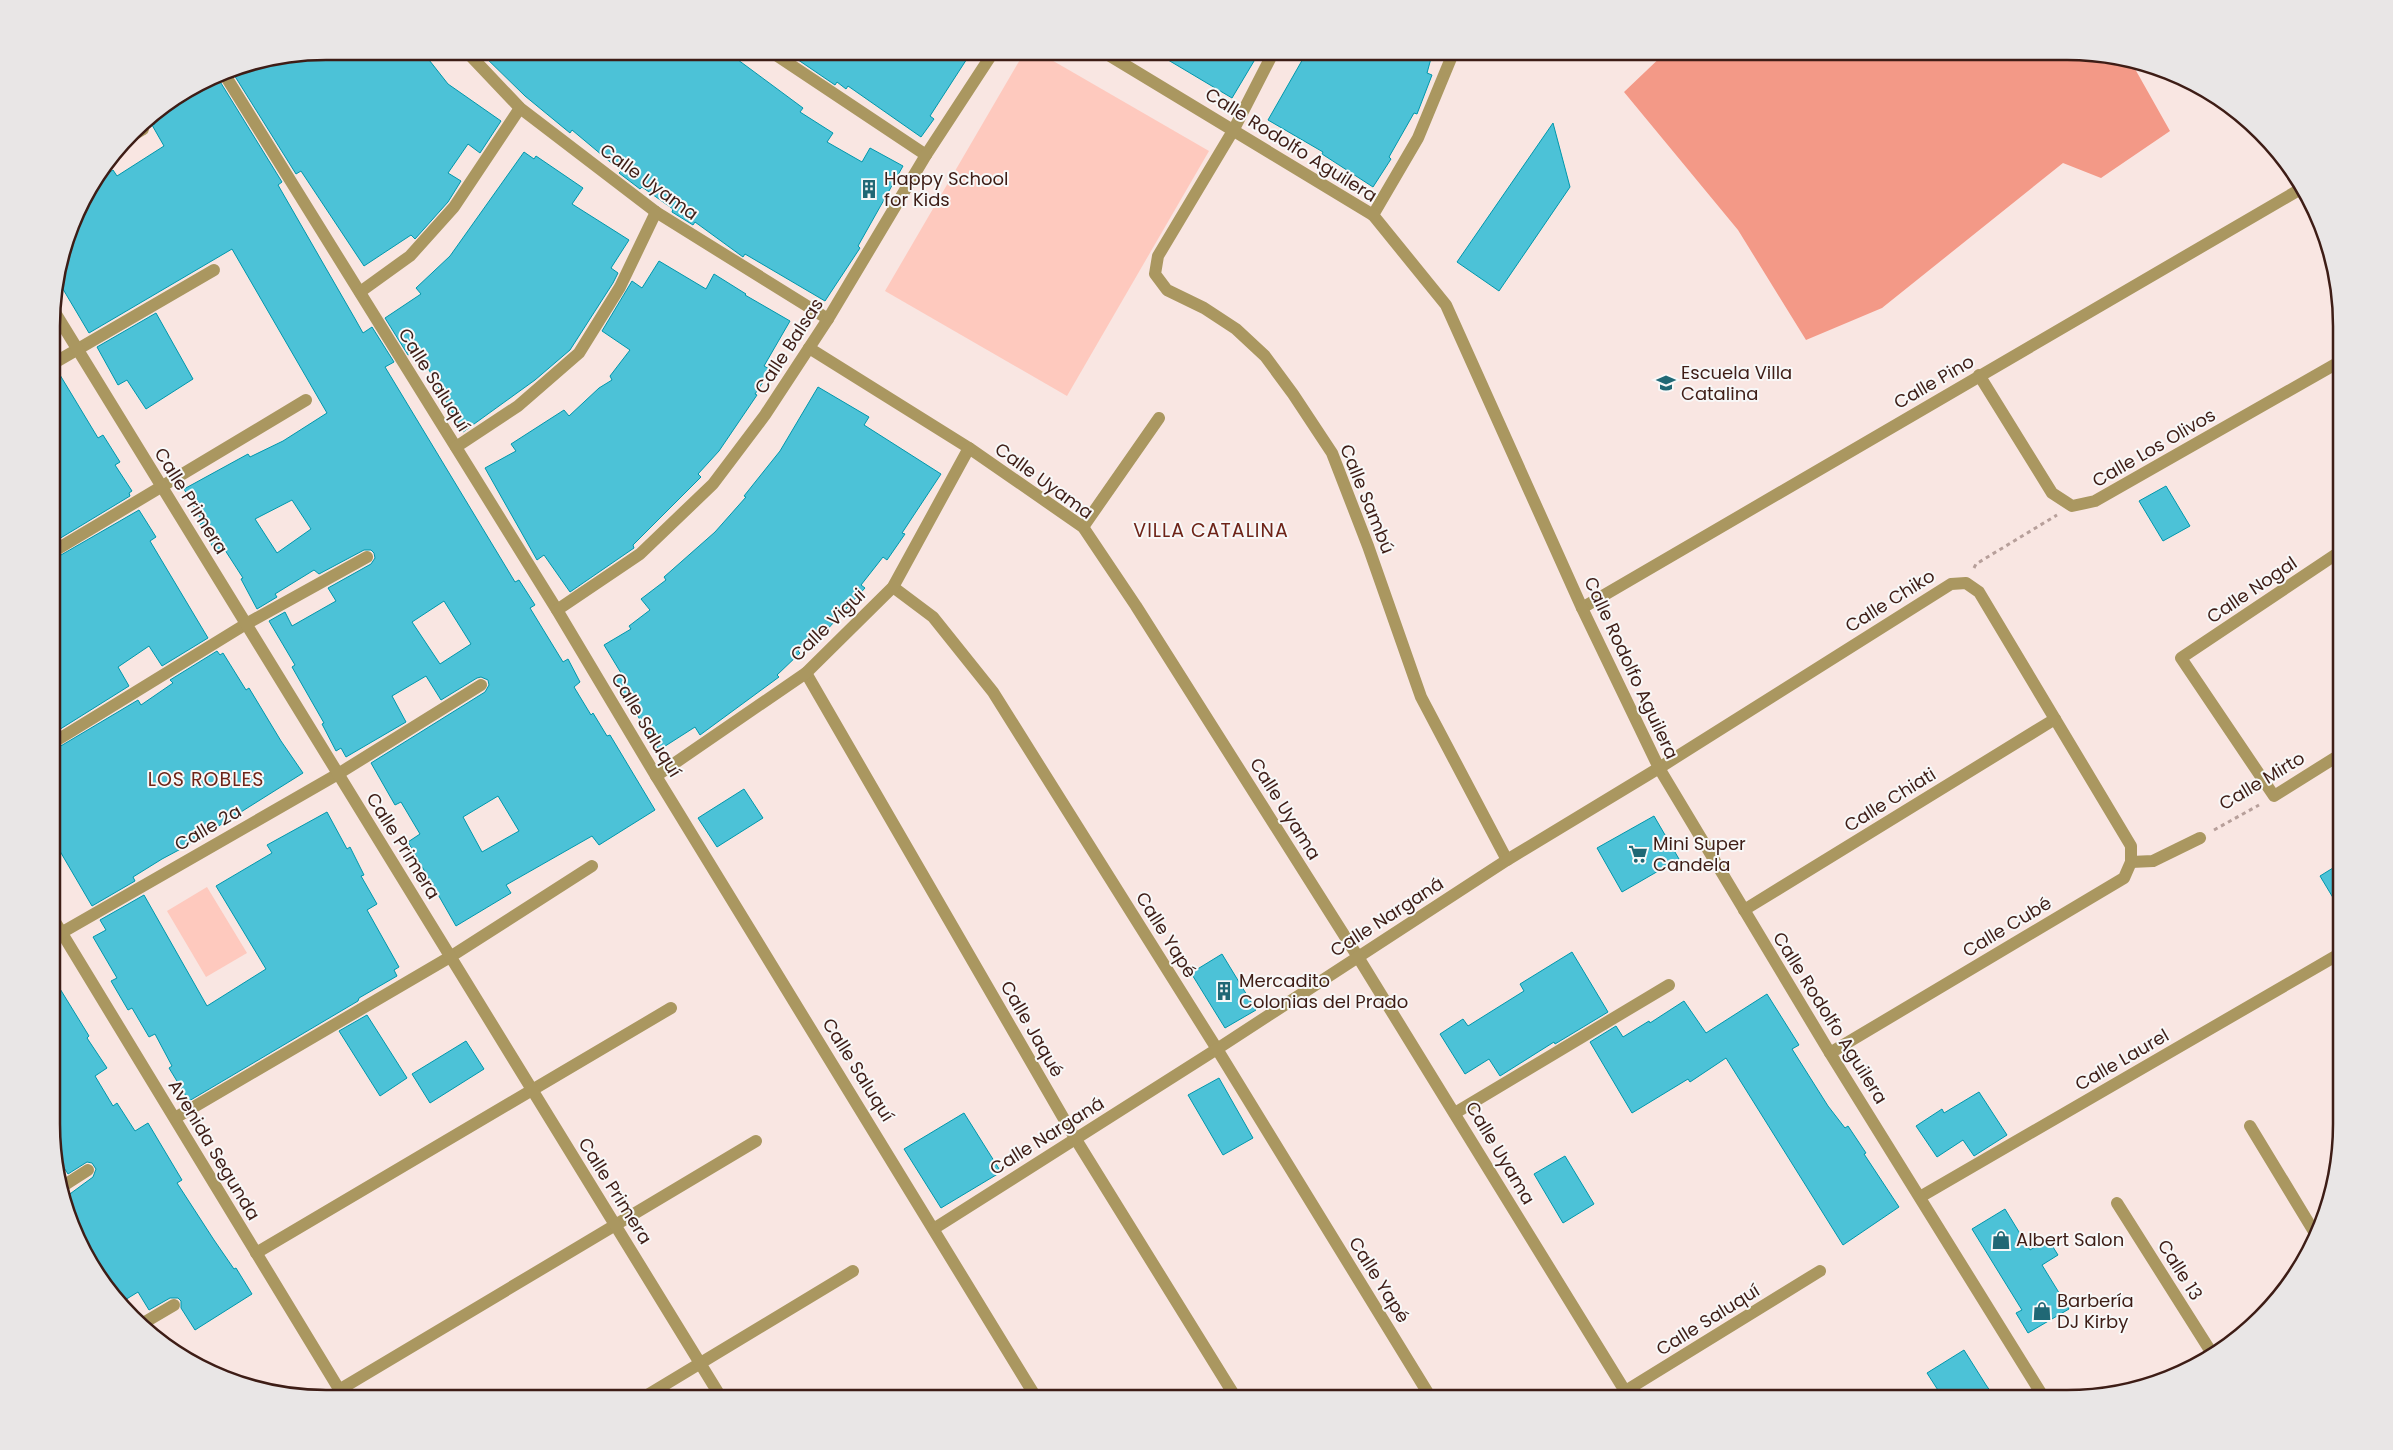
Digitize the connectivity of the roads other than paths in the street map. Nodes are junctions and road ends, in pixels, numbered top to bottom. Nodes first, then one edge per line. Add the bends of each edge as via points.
1 (475, 60) edge
2 (784, 60) edge
3 (988, 60) edge
4 (1117, 60) edge
5 (1269, 60) edge
6 (1450, 60) edge
7 (227, 79) edge
8 (520, 108) junction
9 (1234, 129) junction
10 (926, 155) junction
11 (2296, 192) edge
12 (656, 212) junction
13 (1373, 215) junction
14 (214, 270) dead end
15 (360, 292) junction
16 (828, 319) junction
17 (60, 321) edge
18 (809, 348) junction
19 (77, 349) junction
20 (60, 359) edge
21 (2333, 366) edge
22 (1979, 375) junction
23 (306, 400) dead end
24 (1159, 418) dead end
25 (456, 447) junction
26 (969, 448) junction
27 (162, 488) junction
28 (1083, 527) junction
29 (60, 548) edge
30 (2333, 556) edge
31 (367, 557) dead end
32 (893, 586) junction
33 (1582, 608) junction
34 (557, 610) junction
35 (246, 624) junction
36 (806, 673) junction
37 (481, 685) dead end
38 (2054, 718) junction
39 (60, 738) edge
40 (2333, 759) edge
41 (1659, 768) junction
42 (338, 774) junction
43 (656, 776) junction
44 (2274, 796) joint
45 (2200, 838) road end
46 (1507, 860) junction
47 (2131, 862) junction
48 (592, 866) dead end
49 (1744, 910) junction
50 (60, 932) edge
51 (60, 939) edge
52 (450, 957) junction
53 (1358, 957) junction
54 (2333, 958) edge
55 (1669, 985) dead end
56 (671, 1008) dead end
57 (1217, 1050) junction
58 (1830, 1053) junction
59 (532, 1089) junction
60 (1455, 1114) junction
61 (175, 1118) junction
62 (2250, 1126) dead end
63 (1075, 1138) junction
64 (756, 1141) dead end
65 (88, 1170) dead end
66 (67, 1184) edge
67 (1920, 1197) junction
68 (2117, 1203) dead end
69 (616, 1226) junction
70 (934, 1228) junction
71 (2312, 1228) edge
72 (256, 1253) junction
73 (853, 1271) dead end
74 (1820, 1271) dead end
75 (174, 1305) dead end
76 (147, 1321) edge
77 (2209, 1349) edge
78 (700, 1363) junction
79 (340, 1390) edge
80 (349, 1390) edge
81 (656, 1390) edge
82 (716, 1390) edge
83 (1032, 1390) edge
84 (1231, 1390) edge
85 (1426, 1390) edge
86 (1624, 1390) edge
87 (1627, 1390) edge
88 (2039, 1390) edge

1 - 8 street, Calle Uyama
2 - 10 street
3 - 10 street, Calle Balsas
4 - 9 street, Calle Rodolfo Aguilera
5 - 9 street, Calle Sambú
6 - 13 street via 1418,138
7 - 15 street, Calle Saluquí
8 - 12 street, Calle Uyama
8 - 15 street via 454,208 410,256
9 - 13 street, Calle Rodolfo Aguilera
9 - 46 street, Calle Sambú via 1158,256 1155,274 1167,290 1204,308 1265,356 1332,453 1421,697
10 - 16 street, Calle Balsas
11 - 22 street, Calle Pino
12 - 16 street, Calle Uyama
12 - 25 street via 620,287 579,353 518,406
13 - 33 street, Calle Rodolfo Aguilera via 1446,306
14 - 19 street
15 - 25 street, Calle Saluquí
16 - 18 street, Calle Balsas
17 - 19 street, Calle Primera
18 - 26 street, Calle Uyama
18 - 34 street, Calle Balsas via 765,415 713,484 640,554
19 - 20 street
19 - 27 street, Calle Primera
21 - 22 street, Calle Los Olivos via 2095,502 2072,506 2052,493
22 - 33 street, Calle Pino
23 - 27 street
24 - 28 street
25 - 34 street, Calle Saluquí
26 - 28 street, Calle Uyama
26 - 32 street, Calle Vigui
27 - 29 street
27 - 35 street, Calle Primera
28 - 53 street, Calle Uyama
30 - 44 street, Calle Nogal via 2181,658
31 - 35 street
32 - 36 street, Calle Vigui
32 - 57 street, Calle Yapé via 933,617 993,692
33 - 41 street, Calle Rodolfo Aguilera
34 - 43 street, Calle Saluquí
35 - 39 street
35 - 42 street, Calle Primera
36 - 43 street, Calle Vigui
36 - 63 street, Calle Jaqué
37 - 42 street, Calle 2a
38 - 41 street, Calle Chiko via 1979,592 1966,583 1950,584
38 - 47 street via 2131,846
38 - 49 street, Calle Chiati
40 - 44 street, Calle Mirto
41 - 46 street, Calle Narganá
41 - 49 street, Calle Rodolfo Aguilera
42 - 50 street, Calle 2a
42 - 52 street, Calle Primera
43 - 70 street, Calle Saluquí
45 - 47 street via 2154,861
46 - 53 street, Calle Narganá
47 - 58 street, Calle Cubé via 2124,878
48 - 52 street
49 - 58 street, Calle Rodolfo Aguilera
51 - 61 street, Avenida Segunda
52 - 59 street, Calle Primera
52 - 61 street
53 - 57 street, Calle Narganá
53 - 60 street, Calle Uyama
54 - 67 street, Calle Laurel
55 - 60 street
56 - 59 street
57 - 63 street, Calle Narganá
57 - 85 street, Calle Yapé
58 - 67 street, Calle Rodolfo Aguilera
59 - 69 street, Calle Primera
59 - 72 street
60 - 86 street, Calle Uyama
61 - 72 street, Avenida Segunda
62 - 71 street
63 - 70 street, Calle Narganá
63 - 84 street, Calle Jaqué
64 - 69 street
65 - 66 street
67 - 88 street, Calle Rodolfo Aguilera
68 - 77 street, Calle 13
69 - 78 street, Calle Primera
69 - 80 street
70 - 83 street, Calle Saluquí
72 - 79 street, Avenida Segunda
73 - 78 street
74 - 87 street, Calle Saluquí
75 - 76 street
78 - 81 street
78 - 82 street, Calle Primera

